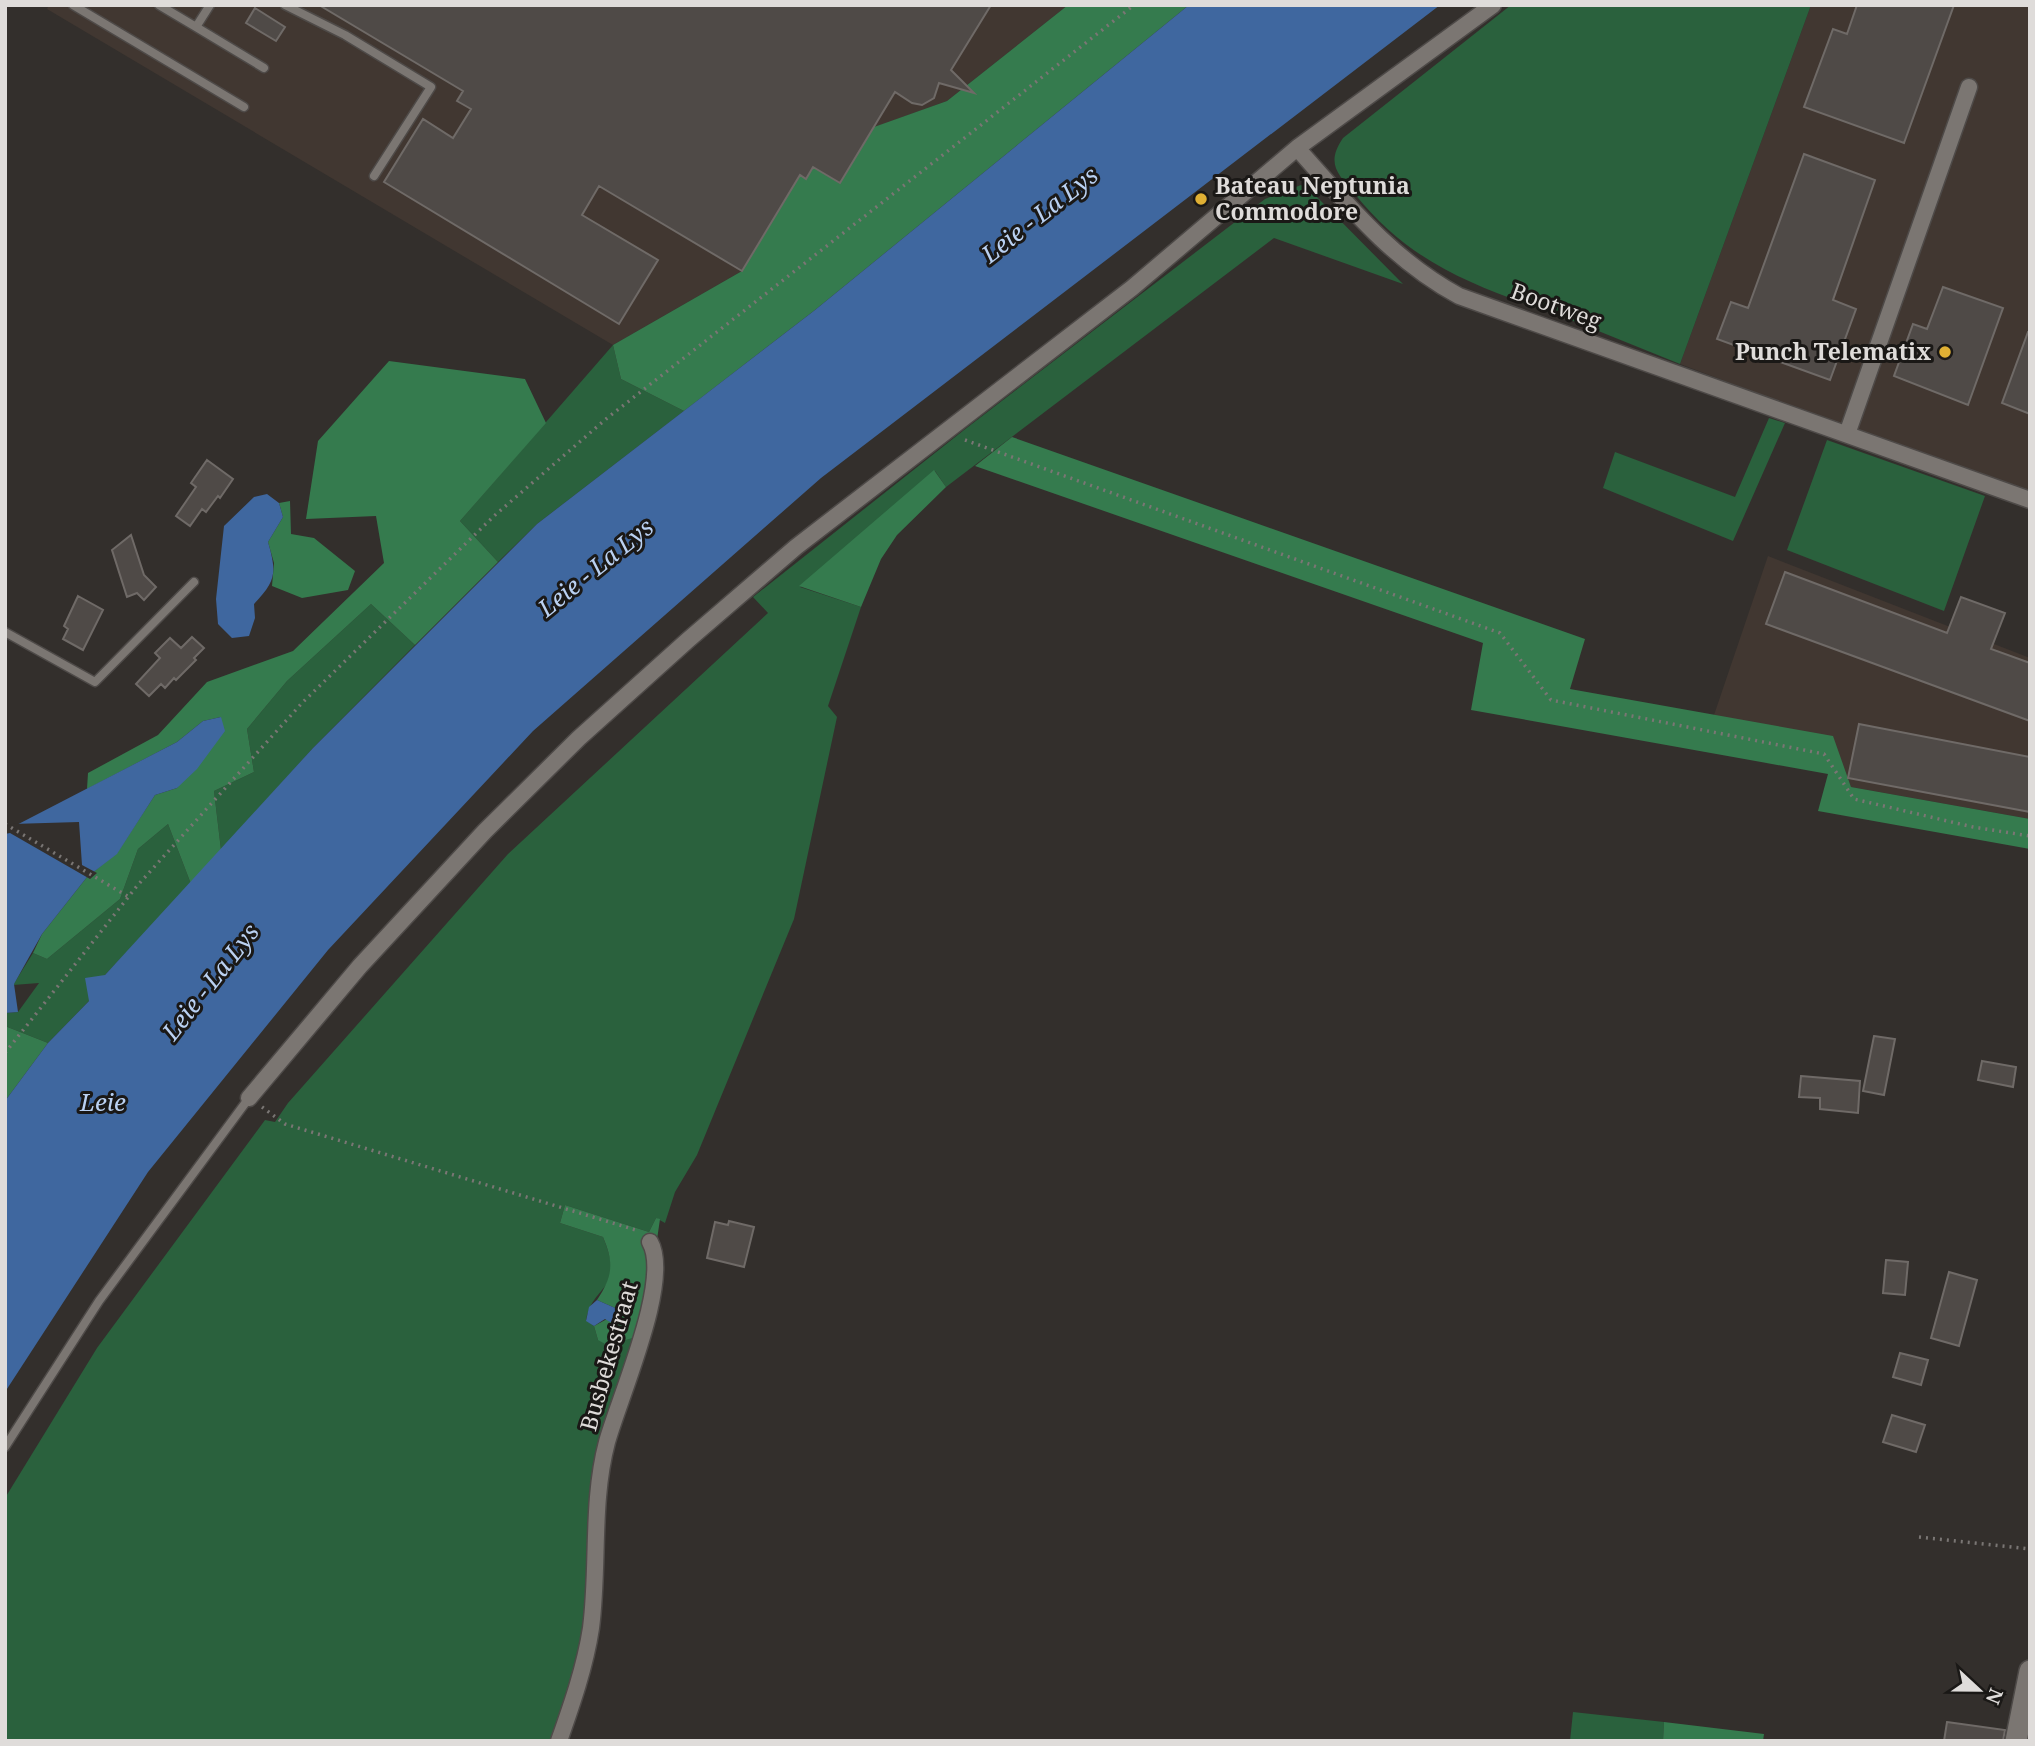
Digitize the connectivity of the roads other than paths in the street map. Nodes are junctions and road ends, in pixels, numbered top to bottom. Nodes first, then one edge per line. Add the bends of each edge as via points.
1 (73, 5) edge
2 (159, 5) edge
3 (210, 5) edge
4 (285, 5) edge
5 (1493, 5) edge
6 (197, 27) junction
7 (264, 68) dead end
8 (1969, 87) dead end
9 (244, 107) dead end
10 (1297, 148) junction
11 (374, 176) dead end
12 (1847, 434) junction
13 (2030, 500) edge
14 (194, 582) dead end
15 (5, 632) edge
16 (249, 1098) joint
17 (650, 1242) road end
18 (5, 1447) edge
19 (2030, 1671) edge
20 (559, 1741) edge
21 (2016, 1741) edge

1 - 9 lane
2 - 6 lane
3 - 6 lane
4 - 11 lane via 431,87
5 - 10 street
6 - 7 lane
8 - 12 street
10 - 12 street, Bootweg via 1386,246 1425,278 1459,296
10 - 16 street via 1132,288 796,547 579,738 360,966
12 - 13 street, Bootweg
14 - 15 lane via 95,682
16 - 18 lane via 99,1301
17 - 20 street, Busbekestraat via 657,1268 603,1463 591,1629
19 - 21 street

